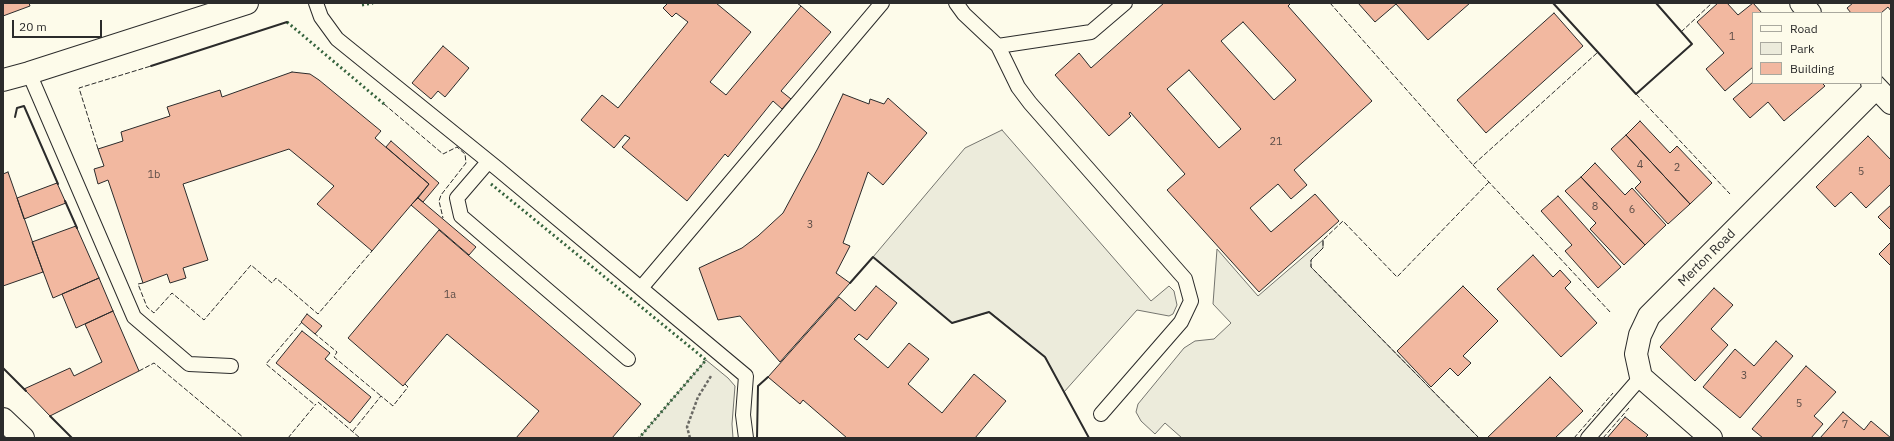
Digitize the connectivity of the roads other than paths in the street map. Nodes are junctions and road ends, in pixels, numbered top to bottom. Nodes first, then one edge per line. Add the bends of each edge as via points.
1 (246, 3) edge
2 (316, 3) edge
3 (882, 3) edge
4 (956, 3) edge
5 (1125, 3) edge
6 (1801, 3) edge
7 (1809, 12) edge
8 (998, 46) junction
9 (29, 74) junction
10 (3, 80) edge
11 (1874, 85) edge
12 (1891, 103) edge
13 (488, 162) junction
14 (641, 288) junction
15 (628, 359) dead end
16 (231, 366) dead end
17 (1641, 377) junction
18 (1101, 414) dead end
19 (3, 419) edge
20 (22, 438) edge
21 (746, 438) edge
22 (1588, 438) edge
23 (1711, 438) edge

1 - 9 street
2 - 13 lane via 320,18 337,39
3 - 14 lane
4 - 8 lane
5 - 8 lane via 1090,32
6 - 7 street
8 - 18 lane via 1018,87 1030,103 1185,279 1191,301 1182,322
9 - 10 street
9 - 16 lane via 134,317 189,364
11 - 12 street
11 - 17 street, Merton Road via 1649,316 1640,335 1636,354
13 - 14 lane
13 - 15 lane via 457,198 460,216
14 - 21 lane via 746,376 743,415
17 - 22 lane
17 - 23 street
19 - 20 street

